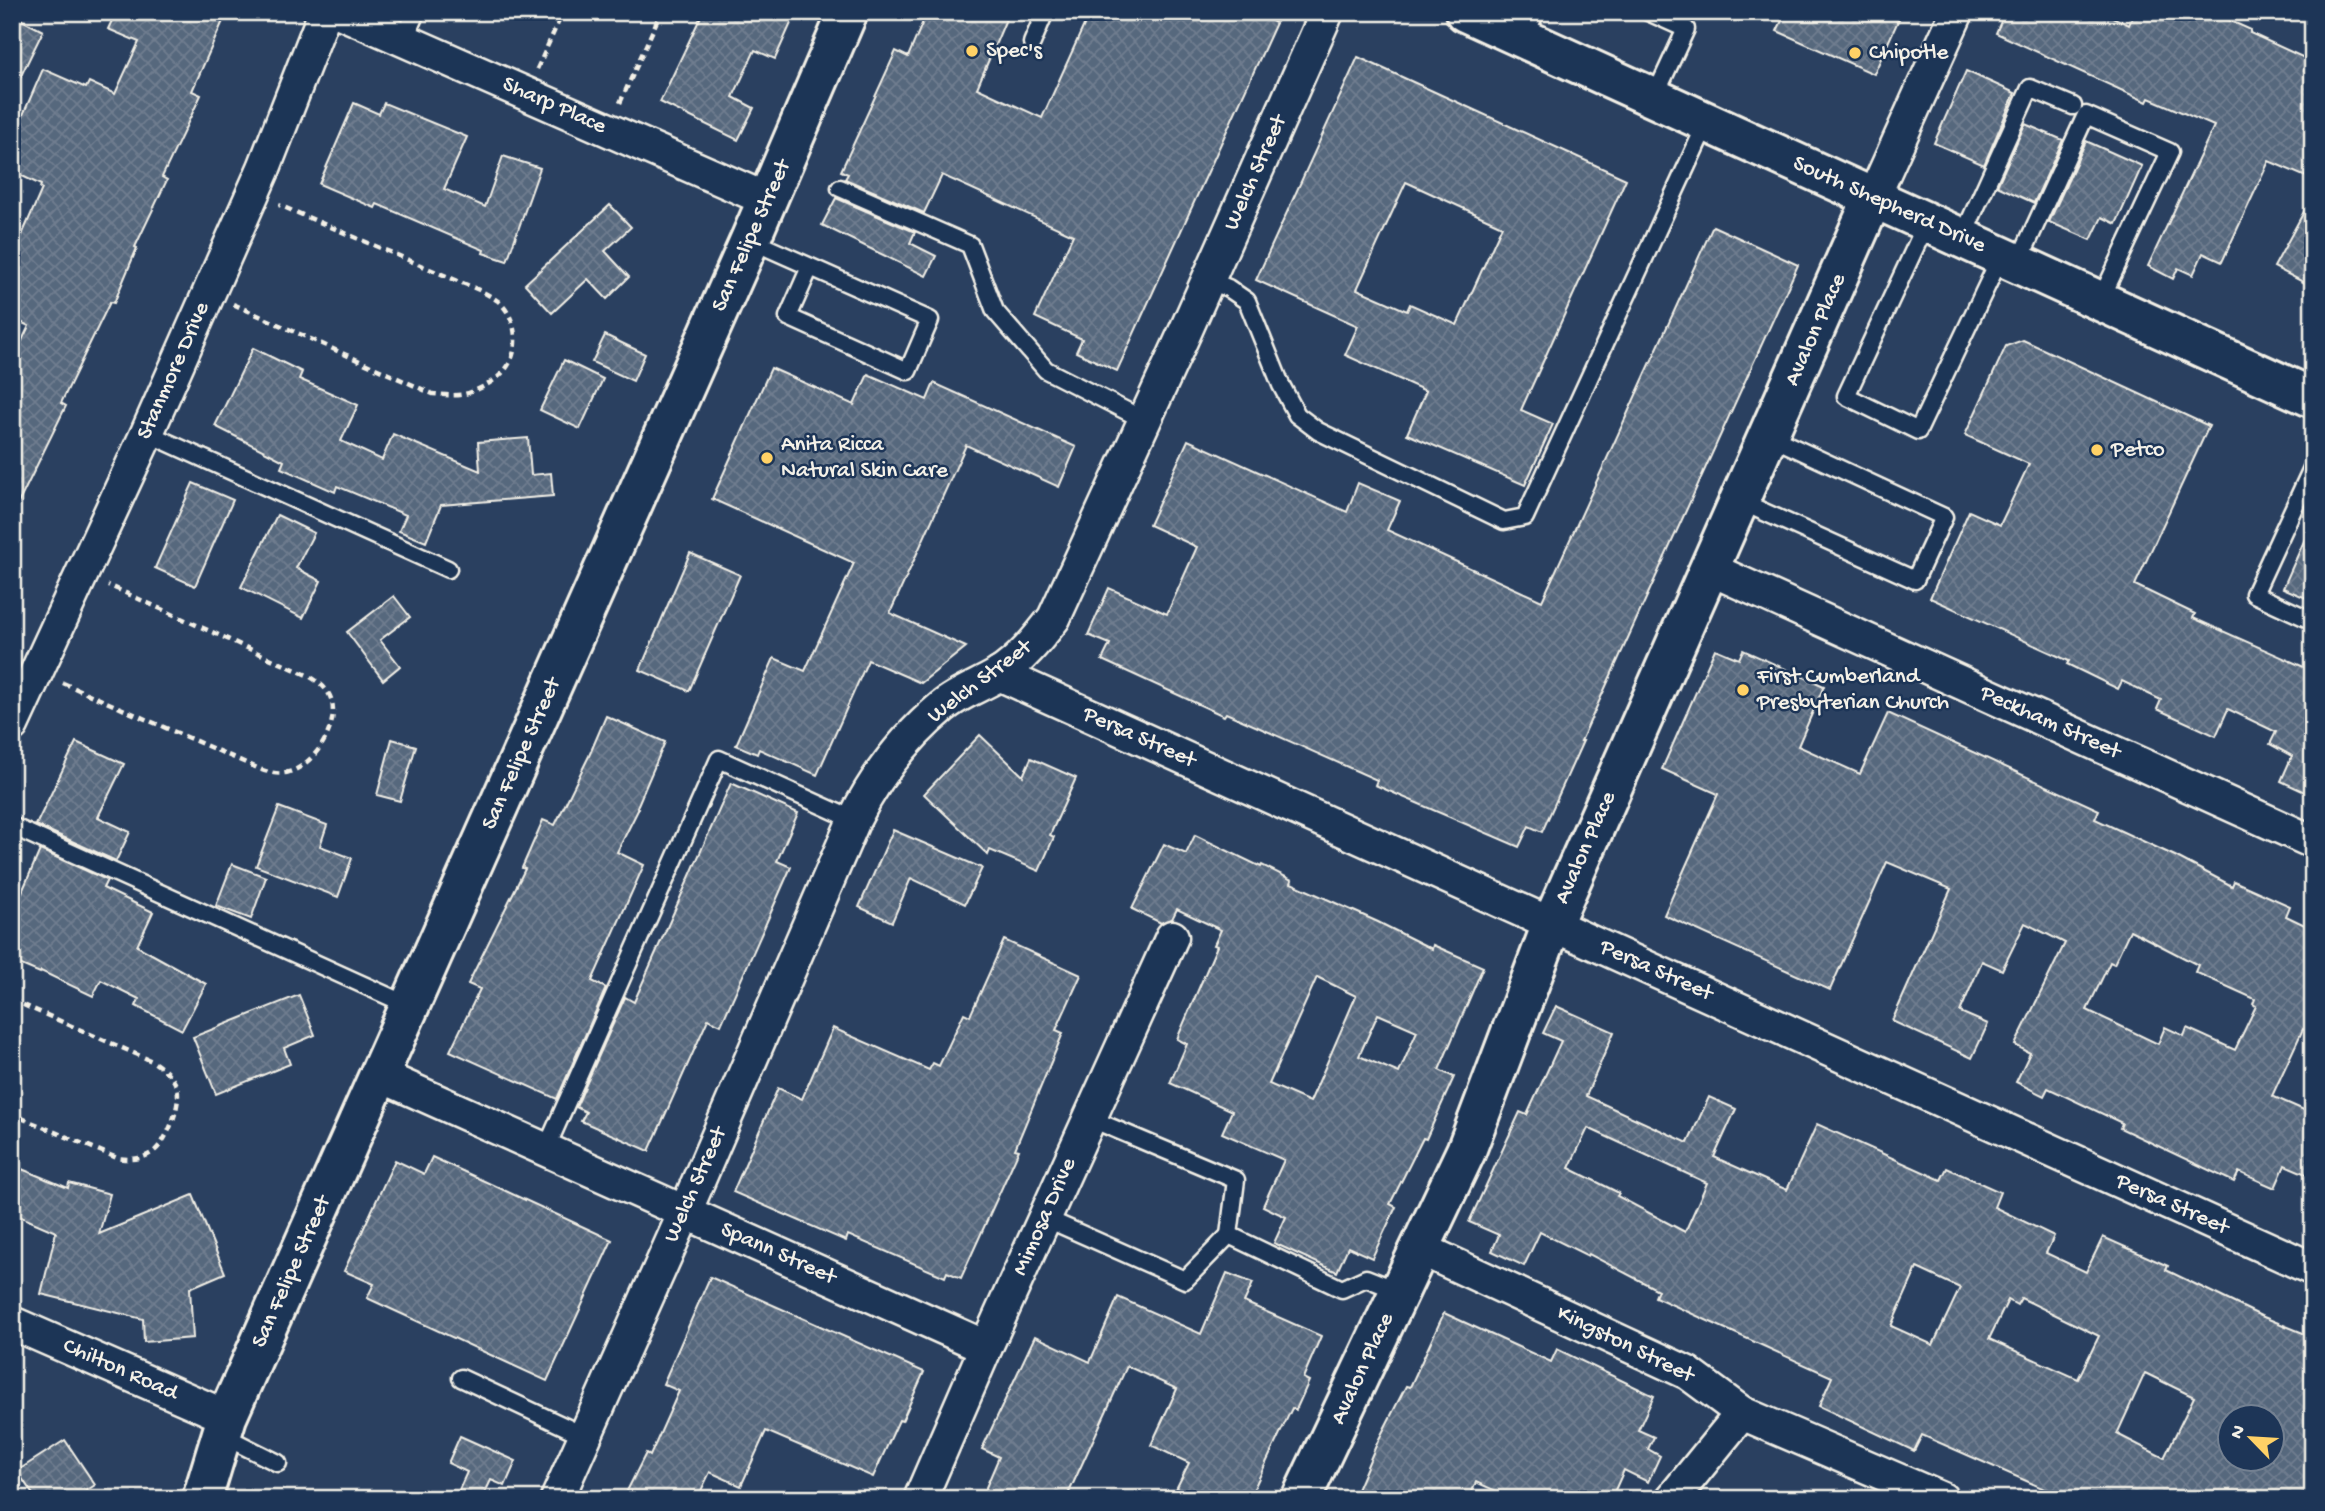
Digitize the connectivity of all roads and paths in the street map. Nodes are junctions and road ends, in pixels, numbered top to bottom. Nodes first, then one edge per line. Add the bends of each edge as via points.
1 (325, 12) edge
2 (340, 12) edge
3 (563, 12) edge
4 (661, 12) edge
5 (848, 12) edge
6 (1045, 12) edge
7 (1327, 12) edge
8 (1465, 12) edge
9 (1648, 12) edge
10 (1957, 12) edge
11 (1530, 25) edge
12 (410, 26) edge
13 (1032, 43) dead end
14 (525, 93) junction
15 (1654, 98) junction
16 (2073, 106) dead end
17 (1707, 122) junction
18 (608, 130) junction
19 (840, 188) dead end
20 (253, 193) junction
21 (1873, 198) junction
22 (768, 200) junction
23 (1927, 222) junction
24 (1962, 238) junction
25 (750, 240) junction
26 (2009, 259) junction
27 (810, 267) junction
28 (1208, 280) junction
29 (208, 293) junction
30 (2100, 301) junction
31 (2313, 398) edge
32 (1144, 420) junction
33 (146, 433) junction
34 (1769, 436) junction
35 (2313, 466) edge
36 (1740, 501) junction
37 (448, 569) dead end
38 (1710, 569) junction
39 (82, 573) junction
40 (2313, 621) edge
41 (36, 672) junction
42 (999, 674) junction
43 (12, 725) edge
44 (854, 820) junction
45 (12, 826) edge
46 (2313, 842) edge
47 (1552, 924) junction
48 (1172, 937) dead end
49 (12, 1000) edge
50 (410, 1006) junction
51 (379, 1075) junction
52 (12, 1114) edge
53 (1089, 1118) junction
54 (546, 1149) junction
55 (685, 1212) junction
56 (1045, 1218) junction
57 (1229, 1235) junction
58 (1419, 1248) junction
59 (2313, 1269) edge
60 (1399, 1291) junction
61 (12, 1323) edge
62 (986, 1347) junction
63 (461, 1378) dead end
64 (1742, 1413) junction
65 (224, 1426) junction
66 (585, 1436) junction
67 (278, 1462) dead end
68 (202, 1499) edge
69 (557, 1499) edge
70 (920, 1499) edge
71 (1301, 1499) edge
72 (1672, 1499) edge
73 (1942, 1499) edge

1 - 20 street, Stanmore Drive
2 - 12 street, Sharp Place
3 - 14 path
4 - 18 path
5 - 22 street, San Felipe Street
6 - 13 lane
7 - 28 street, Welch Street
8 - 11 street, South Shepherd Drive
9 - 15 lane via 1686,29
10 - 21 street
11 - 15 street, South Shepherd Drive
12 - 14 street, Sharp Place
14 - 18 street, Sharp Place
15 - 17 street, South Shepherd Drive
16 - 24 lane via 2030,88
17 - 21 street, South Shepherd Drive
17 - 28 lane via 1525,517 1504,521 1318,431 1297,415 1247,301
18 - 22 street, Sharp Place
19 - 32 lane via 970,245 995,311 1046,370
20 - 29 street, Stanmore Drive
20 - 29 path via 499,302 515,331 514,351 505,371 481,388 453,396 433,394
21 - 23 street, South Shepherd Drive
21 - 34 street, Avalon Place
22 - 25 street, San Felipe Street
23 - 24 street, South Shepherd Drive
23 - 26 lane via 1846,396 1919,430
24 - 26 street, South Shepherd Drive
25 - 27 lane
25 - 50 street, San Felipe Street
26 - 30 street, South Shepherd Drive
26 - 30 lane via 2086,115 2170,152
27 - 27 lane via 788,317 908,371 929,320
28 - 32 street, Welch Street
29 - 33 street, Stanmore Drive
30 - 31 street, South Shepherd Drive
32 - 42 street, Welch Street via 1054,618 1030,649
33 - 37 lane
33 - 39 street, Stanmore Drive
34 - 36 street, Avalon Place
34 - 36 lane via 1944,516 1915,580
35 - 40 lane via 2254,594
36 - 38 street, Avalon Place
38 - 46 street, Peckham Street
38 - 47 street, Avalon Place
39 - 41 street, Stanmore Drive
39 - 41 path via 307,674 332,700 330,726 311,758 289,772 276,774
41 - 43 street, Stanmore Drive
42 - 44 street, Welch Street via 943,705 895,754 870,787
42 - 47 street, Persa Street
44 - 54 lane via 719,759
44 - 55 street, Welch Street
45 - 50 lane
47 - 58 street, Avalon Place via 1466,1151
47 - 59 street, Persa Street
48 - 53 street, Mimosa Drive
49 - 52 path via 152,1061 174,1080 178,1091 178,1104 162,1140 154,1151 132,1160 117,1158
50 - 51 street, San Felipe Street
51 - 54 street, Spann Street
51 - 65 street, San Felipe Street
53 - 56 street, Mimosa Drive
53 - 57 lane via 1236,1180
54 - 55 street, Spann Street
55 - 62 street, Spann Street
55 - 66 street, Welch Street
56 - 57 lane via 1185,1280
56 - 62 street, Mimosa Drive
57 - 60 lane via 1342,1289 1366,1278
58 - 60 street, Avalon Place
58 - 64 street, Kingston Street via 1688,1373
60 - 71 street, Avalon Place
61 - 65 street, Chilton Road
62 - 70 street, Mimosa Drive
63 - 66 lane
64 - 72 street
64 - 73 street, Kingston Street
65 - 67 lane
65 - 68 street, San Felipe Street
66 - 69 street, Welch Street

